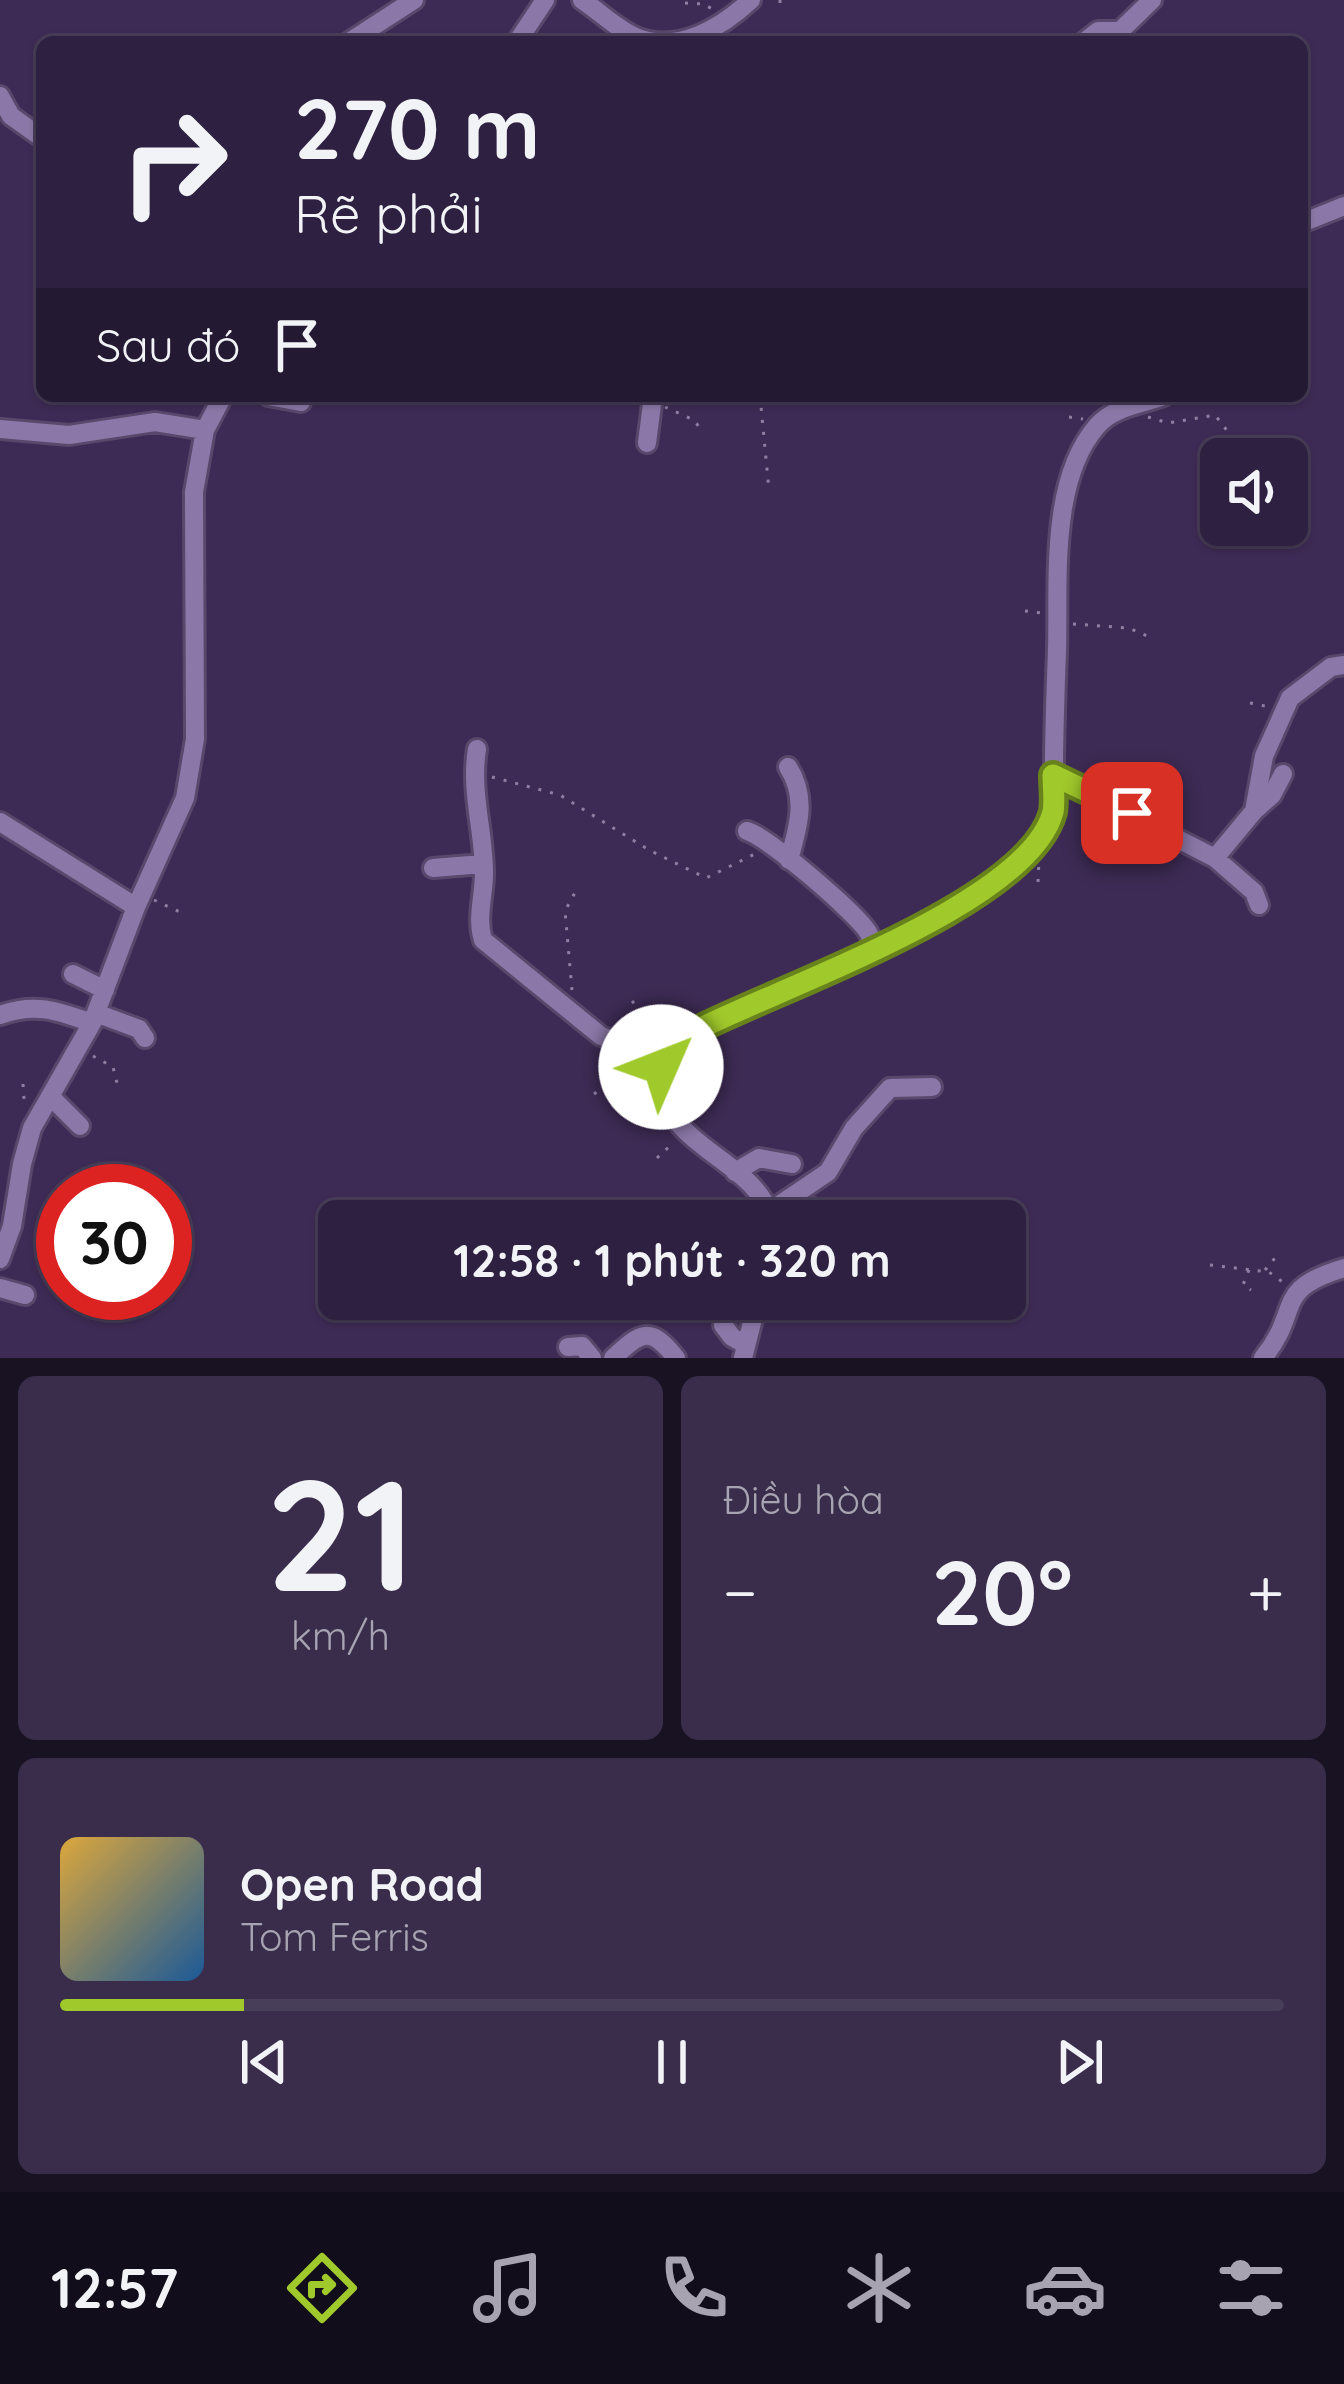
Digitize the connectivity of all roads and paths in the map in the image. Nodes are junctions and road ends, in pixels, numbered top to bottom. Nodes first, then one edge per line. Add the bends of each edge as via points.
1 (414, 0) edge
2 (545, 0) edge
3 (583, 0) edge
4 (751, 0) edge
5 (1152, 0) edge
6 (724, 35) dead end
7 (358, 36) edge
8 (521, 36) edge
9 (634, 36) edge
10 (686, 36) edge
11 (765, 36) edge
12 (1092, 36) edge
13 (0, 96) edge
14 (6, 119) edge
15 (36, 135) edge
16 (1344, 206) edge
17 (1308, 221) edge
18 (220, 402) edge
19 (652, 402) edge
20 (660, 402) edge
21 (761, 402) edge
22 (1144, 402) edge
23 (1138, 404) junction
24 (0, 429) edge
25 (205, 430) junction
26 (702, 431) dead end
27 (1233, 438) edge
28 (647, 442) dead end
29 (770, 490) dead end
30 (1025, 611) dead end
31 (1056, 618) junction
32 (1147, 636) dead end
33 (1344, 665) edge
34 (1250, 703) dead end
35 (1283, 710) junction
36 (476, 749) dead end
37 (788, 767) dead end
38 (473, 772) junction
39 (1283, 774) dead end
40 (1053, 775) junction
41 (1254, 811) junction
42 (0, 821) edge
43 (748, 831) dead end
44 (782, 853) junction
45 (1215, 858) junction
46 (483, 864) junction
47 (433, 868) dead end
48 (578, 887) dead end
49 (139, 901) junction
50 (1259, 905) dead end
51 (180, 912) dead end
52 (875, 951) junction
53 (73, 974) dead end
54 (105, 990) junction
55 (632, 1000) dead end
56 (0, 1015) edge
57 (575, 1016) junction
58 (94, 1018) junction
59 (145, 1038) dead end
60 (78, 1049) junction
61 (661, 1052) junction
62 (117, 1083) dead end
63 (23, 1084) dead end
64 (932, 1087) dead end
65 (594, 1094) dead end
66 (46, 1103) junction
67 (80, 1126) dead end
68 (685, 1131) junction
69 (656, 1158) dead end
70 (793, 1164) dead end
71 (735, 1172) junction
72 (790, 1198) joint
73 (763, 1200) edge
74 (794, 1200) edge
75 (1280, 1252) dead end
76 (0, 1258) edge
77 (1210, 1265) dead end
78 (1344, 1268) edge
79 (1249, 1270) junction
80 (1264, 1271) junction
81 (0, 1288) edge
82 (1251, 1291) dead end
83 (1296, 1291) junction
84 (26, 1295) dead end
85 (724, 1320) edge
86 (752, 1320) edge
87 (568, 1347) dead end
88 (744, 1351) edge
89 (592, 1358) edge
90 (614, 1358) edge
91 (676, 1358) edge
92 (1263, 1358) edge

1 - 7 street
2 - 8 street
3 - 9 street
4 - 10 street via 714,31
5 - 12 street via 1120,31
6 - 11 path
13 - 14 street
14 - 15 street
16 - 17 street
18 - 25 street
19 - 28 street
20 - 26 path
21 - 29 path
22 - 23 street
23 - 27 path via 1158,422 1217,416
23 - 31 street via 1097,426 1076,464 1061,525
24 - 25 street via 69,436 155,422
25 - 49 street via 191,542 194,757 177,821
30 - 31 path
31 - 32 path
31 - 40 street
33 - 35 street via 1309,682
34 - 35 path
35 - 41 street
36 - 38 street
37 - 44 street via 801,799
38 - 44 path via 560,795 706,878
38 - 46 street
39 - 41 street
40 - 45 street
40 - 52 street via 1054,809 1024,856 936,920
41 - 45 street
42 - 49 street
43 - 44 street
44 - 52 street via 860,922
45 - 50 street
46 - 47 street
46 - 57 street via 483,940
48 - 57 path via 565,911
49 - 51 path
49 - 54 street
52 - 61 street via 710,1022
53 - 54 street
54 - 58 street
55 - 61 path
56 - 58 street via 27,1007
57 - 61 street via 601,1036
58 - 59 street via 139,1029
58 - 60 street
60 - 62 path via 111,1064
60 - 66 street
61 - 65 path
61 - 68 street via 663,1098
63 - 66 path via 26,1102
64 - 72 street via 890,1088 829,1172
66 - 67 street
66 - 76 street via 26,1144
68 - 69 path
68 - 71 street
70 - 71 street via 767,1157
71 - 73 street
72 - 74 street
75 - 80 path
77 - 79 path
78 - 83 street
79 - 80 path
79 - 82 path via 1243,1285
80 - 83 path
81 - 84 street
83 - 92 street
85 - 88 street
86 - 88 street
87 - 89 street via 582,1346
90 - 91 street via 646,1334

